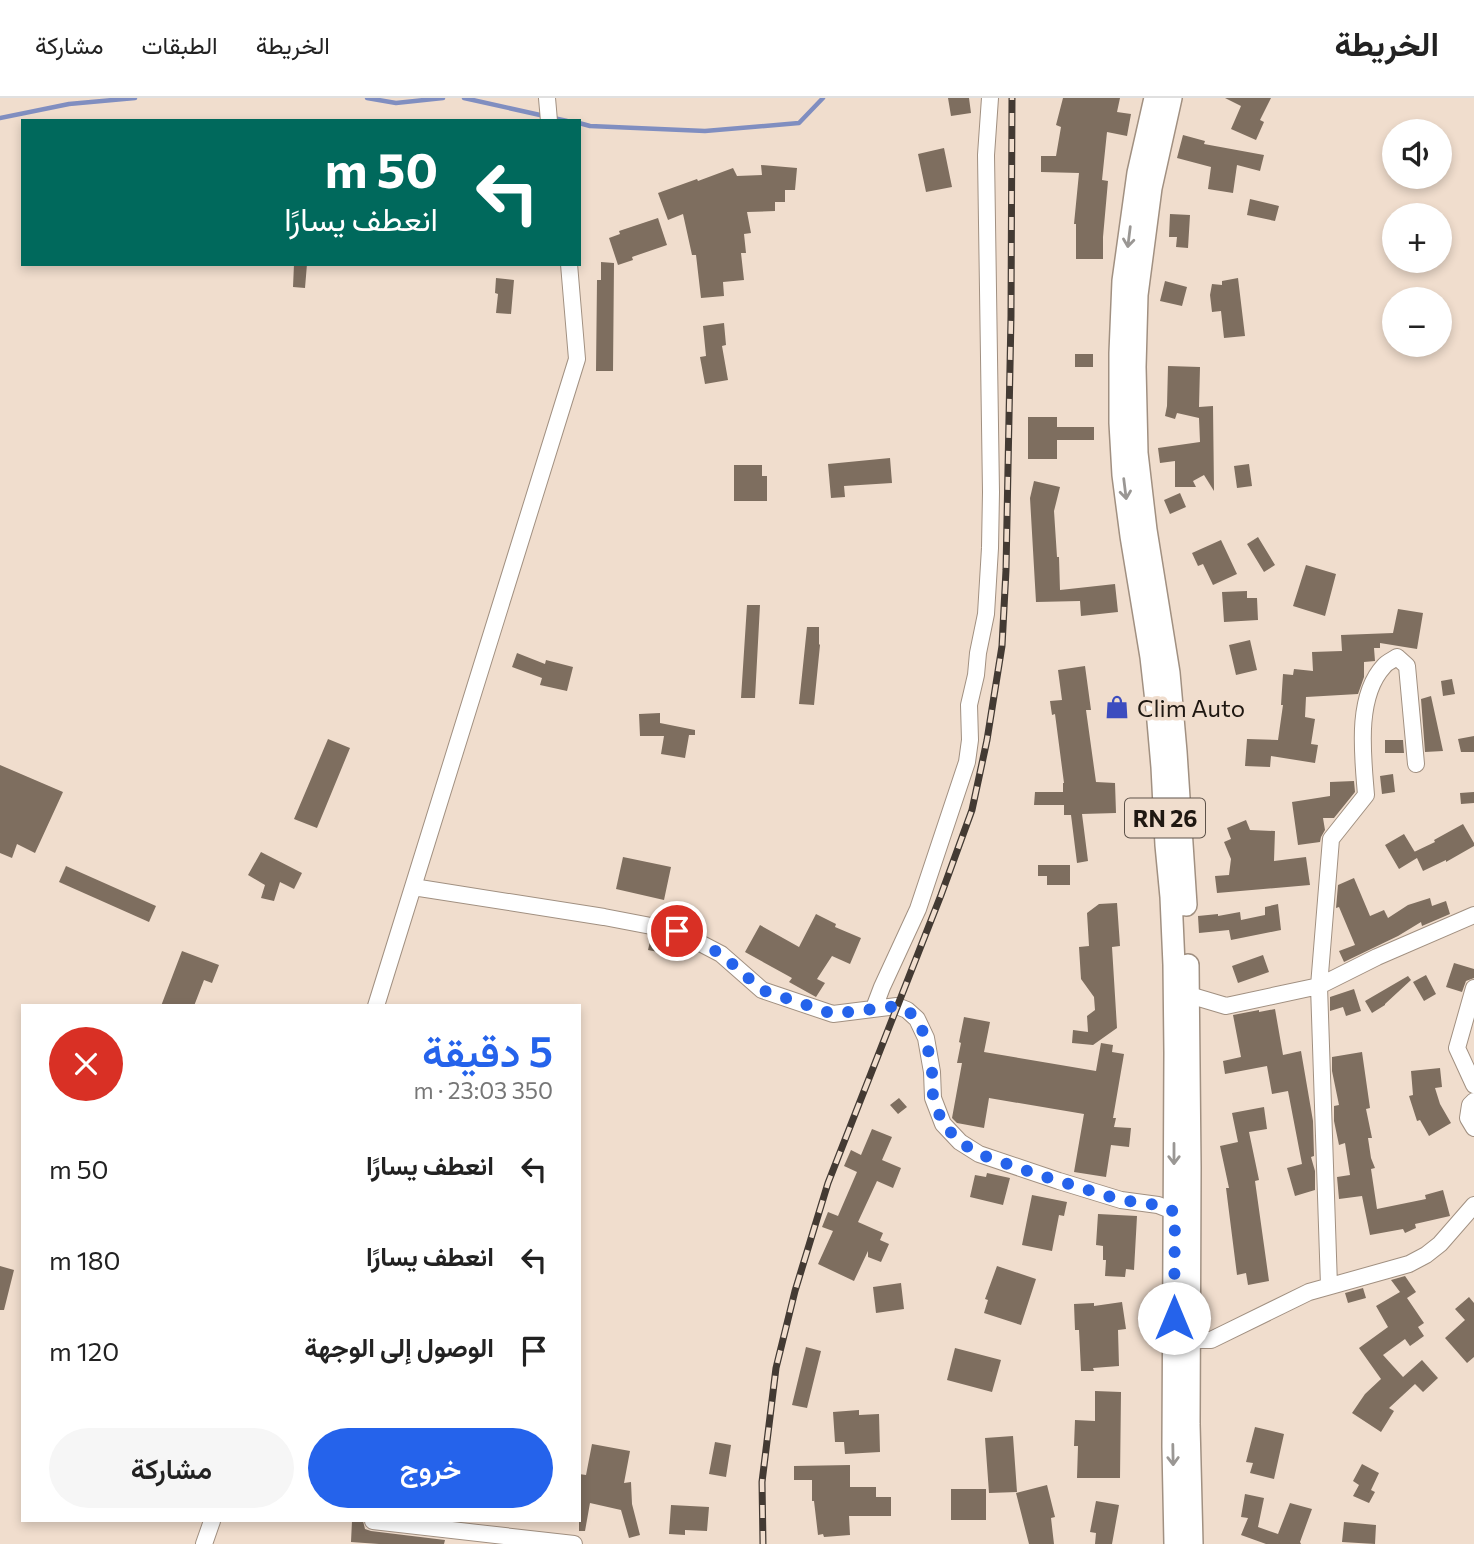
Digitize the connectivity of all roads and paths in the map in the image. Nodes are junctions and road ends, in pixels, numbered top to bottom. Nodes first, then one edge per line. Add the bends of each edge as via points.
1 (547, 98) edge
2 (990, 98) edge
3 (1155, 98) edge
4 (1171, 98) edge
5 (549, 119) edge
6 (569, 266) edge
7 (1416, 764) dead end
8 (413, 887) junction
9 (1474, 915) edge
10 (1319, 986) junction
11 (1474, 988) edge
12 (1189, 995) junction
13 (377, 1004) edge
14 (874, 1008) junction
15 (1474, 1085) edge
16 (1474, 1101) edge
17 (1474, 1128) edge
18 (1474, 1205) edge
19 (1183, 1214) junction
20 (1329, 1286) junction
21 (1189, 1340) junction
22 (212, 1522) edge
23 (382, 1522) edge
24 (204, 1544) edge
25 (574, 1544) edge
26 (1175, 1544) edge
27 (1192, 1544) edge

1 - 5 street
2 - 14 street via 986,155 990,548 986,614 969,705 970,740 962,780 918,909
3 -> 19 main road, RN 26 via 1138,173 1123,281 1120,423 1162,767
4 - 12 main road, RN 26 via 1151,188 1137,295 1135,367 1137,453 1176,752
6 - 8 street via 577,359
7 - 10 street via 1407,666 1397,657 1384,665 1365,709 1366,796 1331,839
8 - 13 street
8 - 14 street via 677,931 721,954 762,990 833,1014
9 - 10 street
10 - 12 street via 1226,1006
10 - 20 street
11 - 15 street via 1457,1048
12 - 19 main road, RN 26
14 - 19 street via 897,1006 916,1018 926,1038 933,1098 943,1124 960,1142 979,1154 1036,1174
16 - 17 street via 1468,1118
18 - 20 street via 1426,1255
19 - 21 main road, RN 26
19 -> 26 main road, RN 26 via 1173,1447
20 - 21 street via 1211,1340
21 - 27 main road, RN 26
22 - 24 street
23 - 25 street

